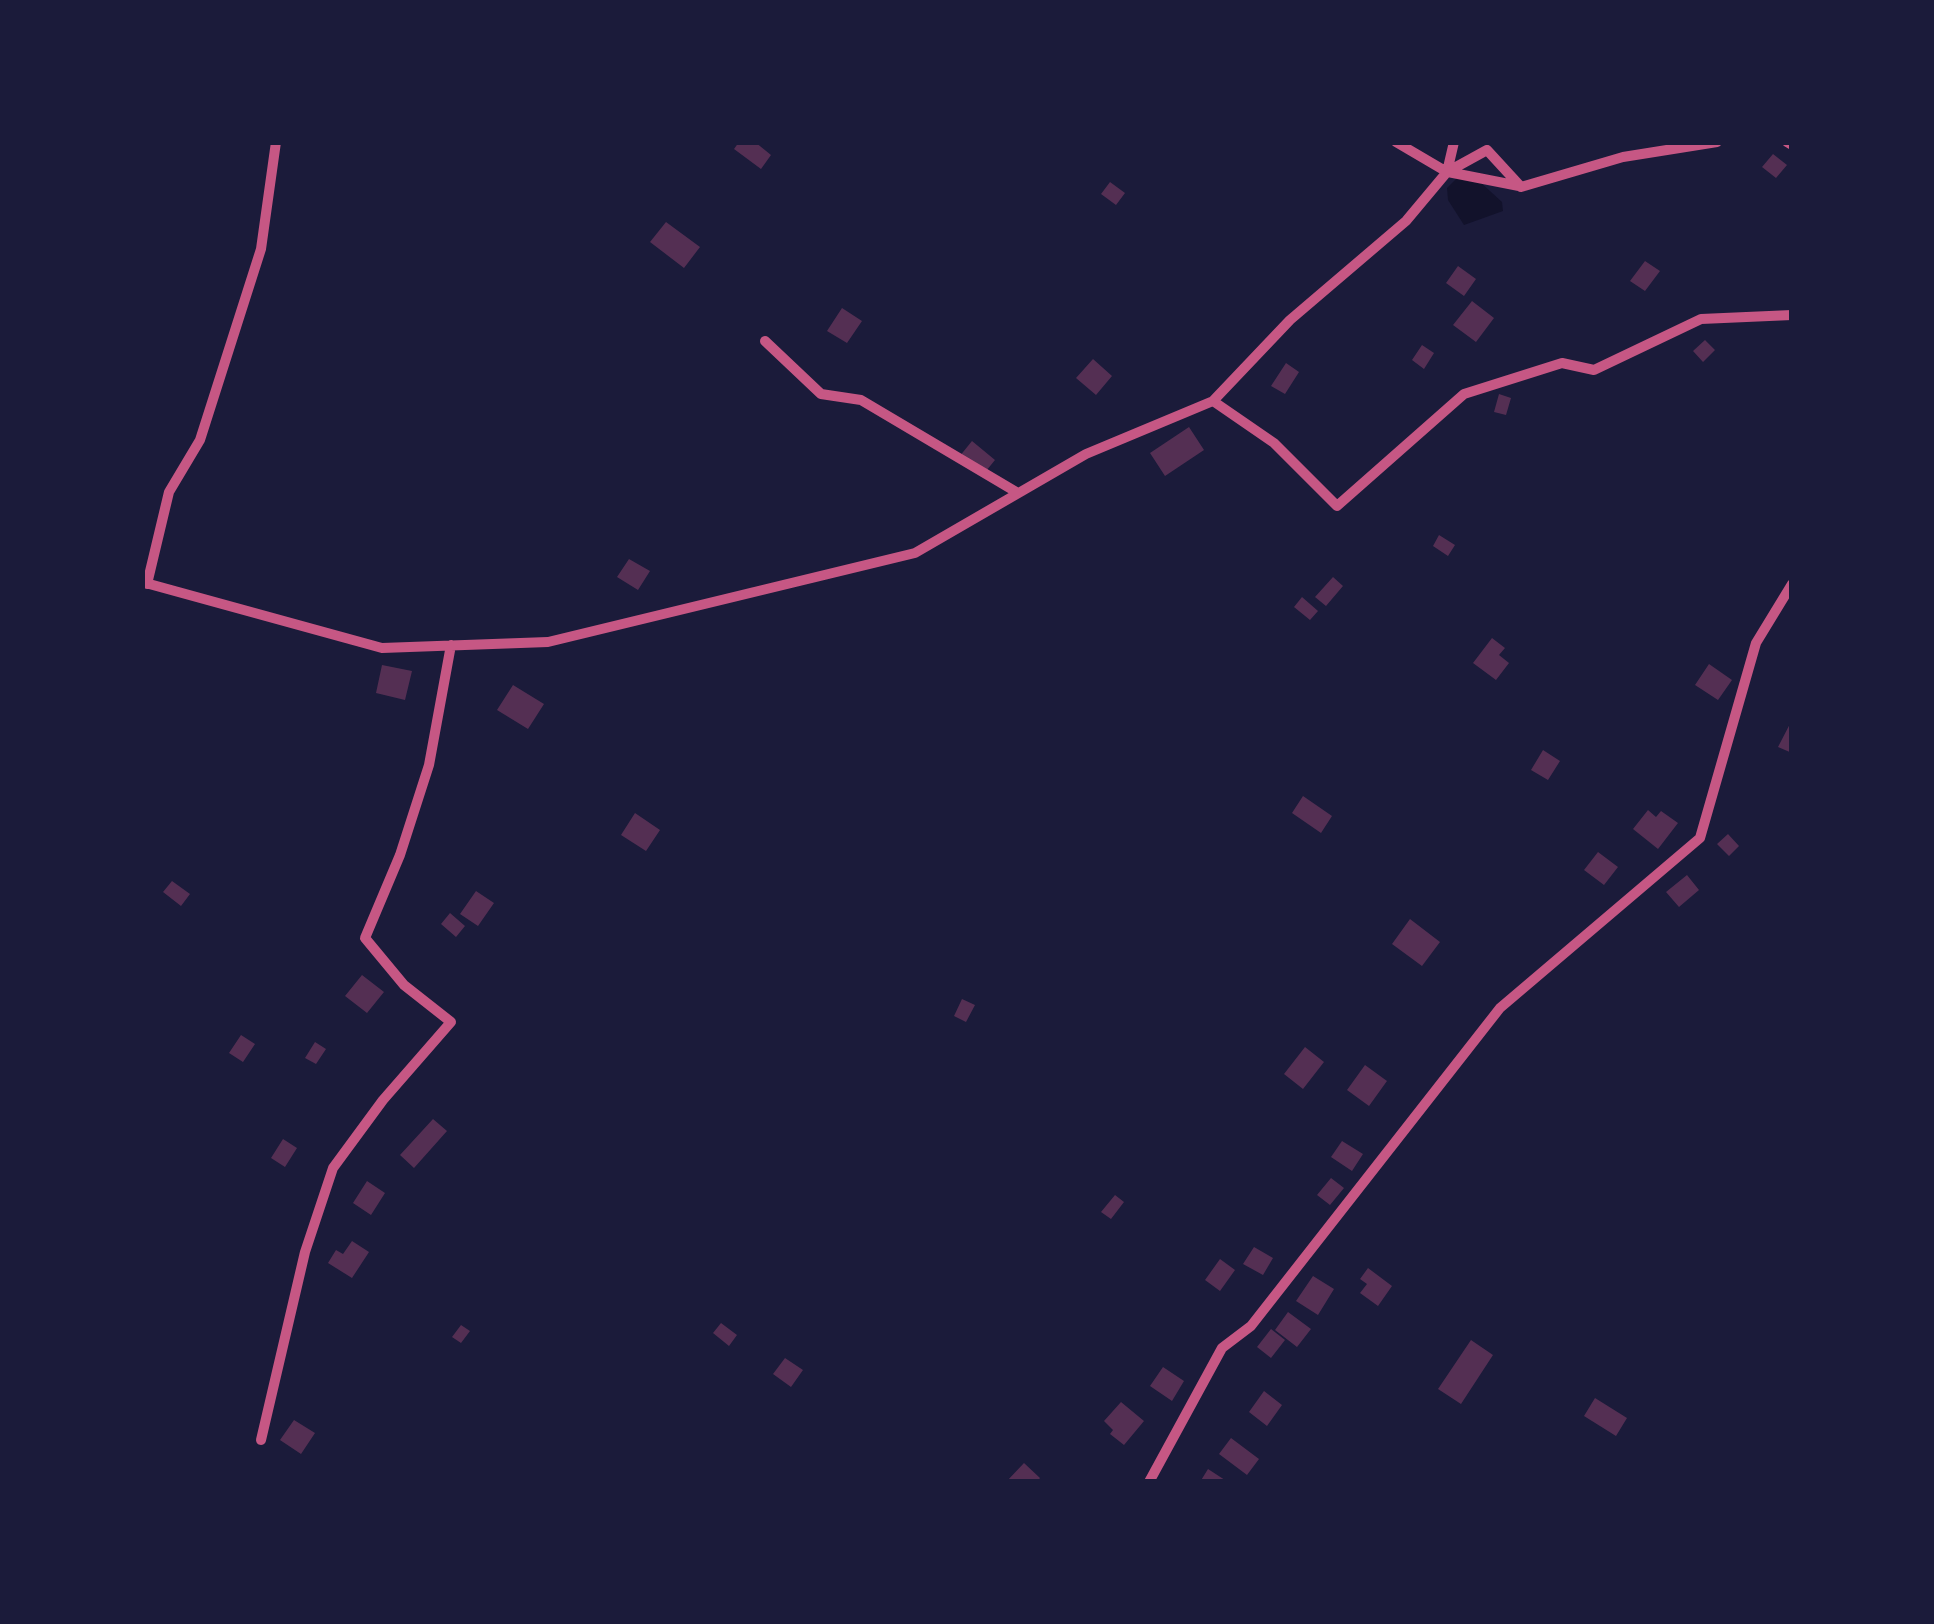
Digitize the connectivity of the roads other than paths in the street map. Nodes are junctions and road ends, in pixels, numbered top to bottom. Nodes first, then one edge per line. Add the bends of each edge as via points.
1 (1396, 142) edge
2 (1454, 142) edge
3 (1717, 142) edge
4 (271, 143) edge
5 (1447, 172) junction
6 (1521, 186) junction
7 (1792, 315) edge
8 (765, 340) dead end
9 (1213, 400) junction
10 (1018, 493) junction
11 (145, 583) edge
12 (1792, 584) edge
13 (451, 645) junction
14 (261, 1440) dead end
15 (1149, 1482) edge

1 - 5 street
2 - 5 street
3 - 6 street via 1624,157
4 - 11 street via 261,249 200,440 170,492
5 - 6 street
5 - 6 street via 1487,150
5 - 9 street via 1406,221 1290,320
7 - 9 street via 1701,319 1594,370 1562,363 1464,394 1336,506 1274,442
8 - 10 street via 821,394 860,400
9 - 10 street via 1086,454
10 - 13 street via 915,553 548,642
11 - 13 street via 382,648
12 - 15 street via 1756,643 1700,838 1500,1008 1251,1326 1222,1348
13 - 14 street via 430,765 365,938 404,985 451,1022 333,1168 305,1252

